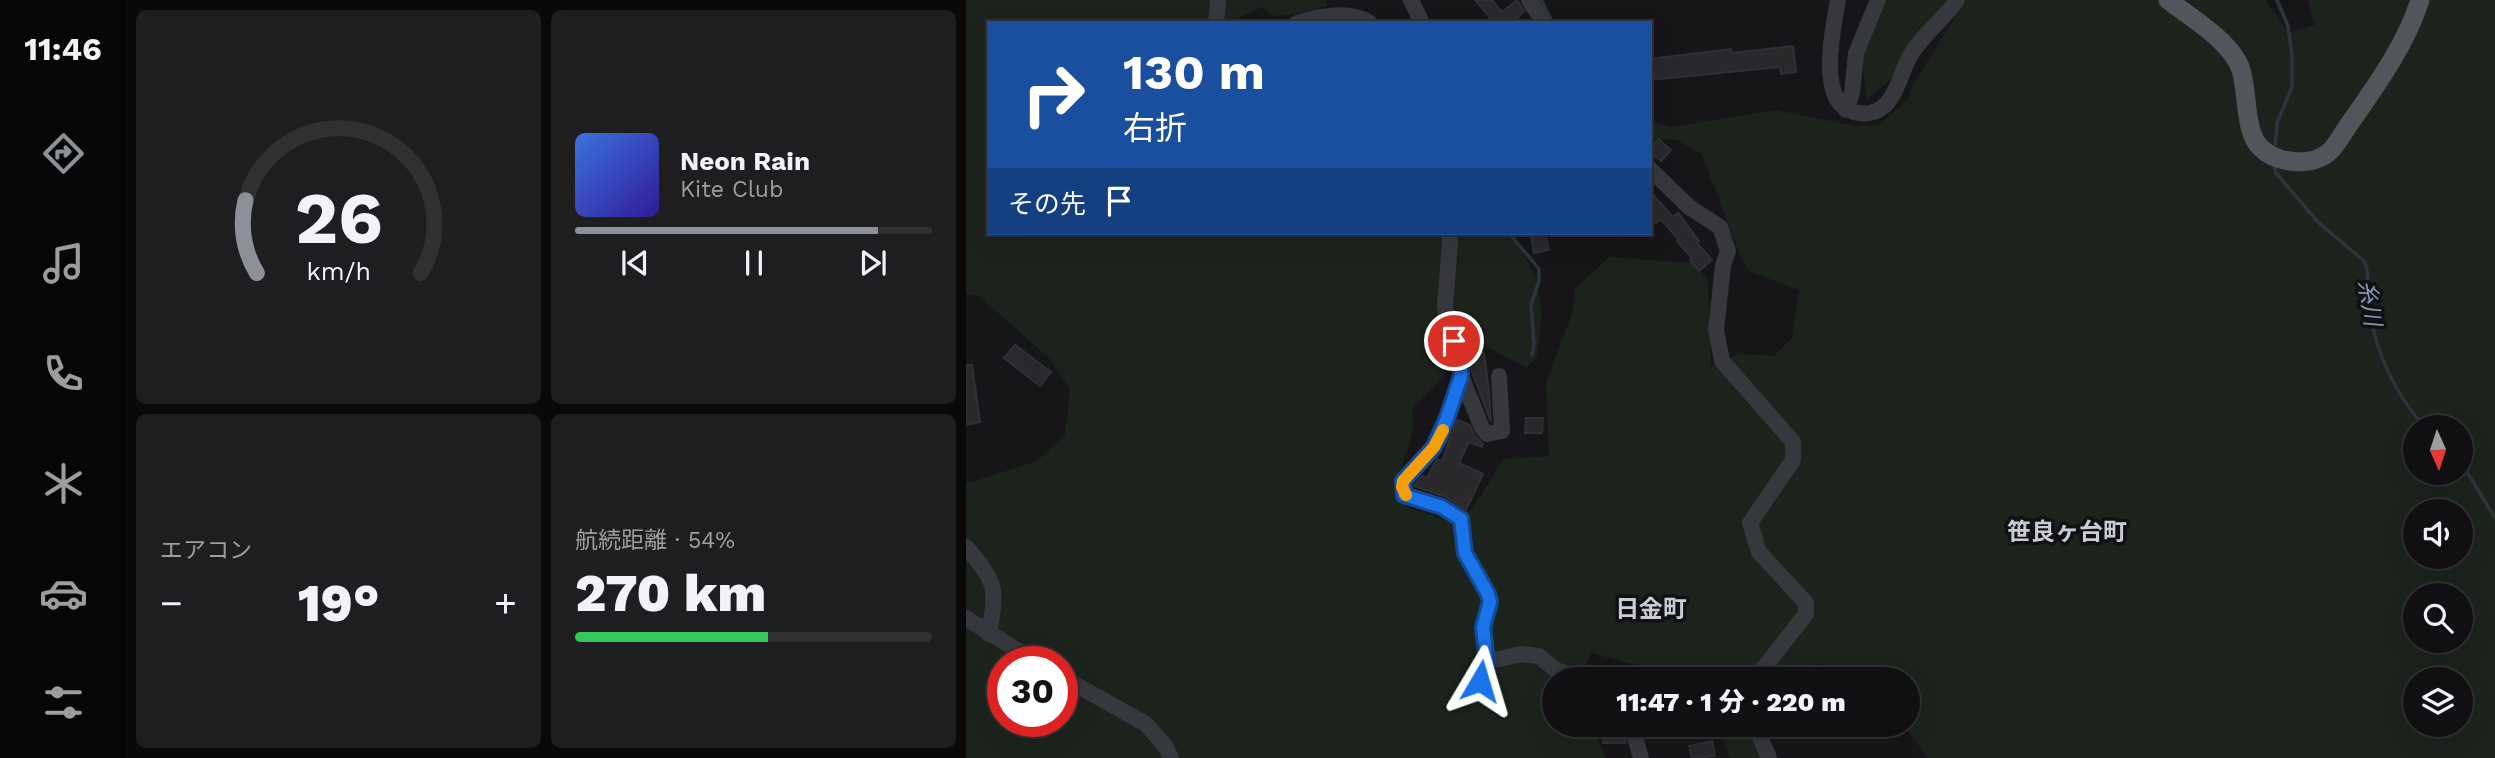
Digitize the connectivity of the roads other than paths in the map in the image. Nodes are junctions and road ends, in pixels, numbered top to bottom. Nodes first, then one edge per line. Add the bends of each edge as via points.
1 (1218, 0) edge
2 (1411, 0) edge
3 (1529, 0) edge
4 (1838, 0) edge
5 (1878, 0) edge
6 (1957, 0) edge
7 (2168, 0) edge
8 (2420, 0) edge
9 (1216, 21) edge
10 (1307, 21) edge
11 (1367, 21) edge
12 (1421, 21) edge
13 (1543, 21) edge
14 (1846, 110) junction
15 (1652, 171) edge
16 (1448, 235) edge
17 (1461, 376) junction
18 (1499, 376) dead end
19 (966, 547) edge
20 (966, 618) edge
21 (989, 634) junction
22 (1009, 646) edge
23 (1487, 662) junction
24 (1552, 667) edge
25 (1765, 667) edge
26 (1480, 681) dead end
27 (1078, 686) edge
28 (1635, 737) edge
29 (1760, 737) edge
30 (1171, 758) edge
31 (1642, 758) edge
32 (1769, 758) edge

1 - 9 street
2 - 12 street
3 - 13 street
4 - 14 street via 1831,88
5 - 14 street via 1856,53
6 - 14 street via 1909,57 1887,103 1864,115
7 - 8 main road via 2235,57 2257,145 2285,159 2311,162 2330,152 2358,111 2395,55
10 - 11 street via 1331,16
15 - 25 street via 1689,207 1720,227 1728,251 1716,330 1722,361 1793,442 1793,460 1750,523 1759,552 1806,603 1806,614
16 - 17 street via 1445,306 1460,355
17 - 18 street via 1487,434 1503,431
17 - 23 street via 1440,439 1402,487 1404,495 1442,507 1461,519 1465,553 1490,602 1483,627
19 - 21 street via 988,574 994,591
20 - 21 street
21 - 22 street
23 - 24 street via 1521,654 1539,656
23 - 26 street
27 - 30 street via 1146,724
28 - 31 street
29 - 32 street

